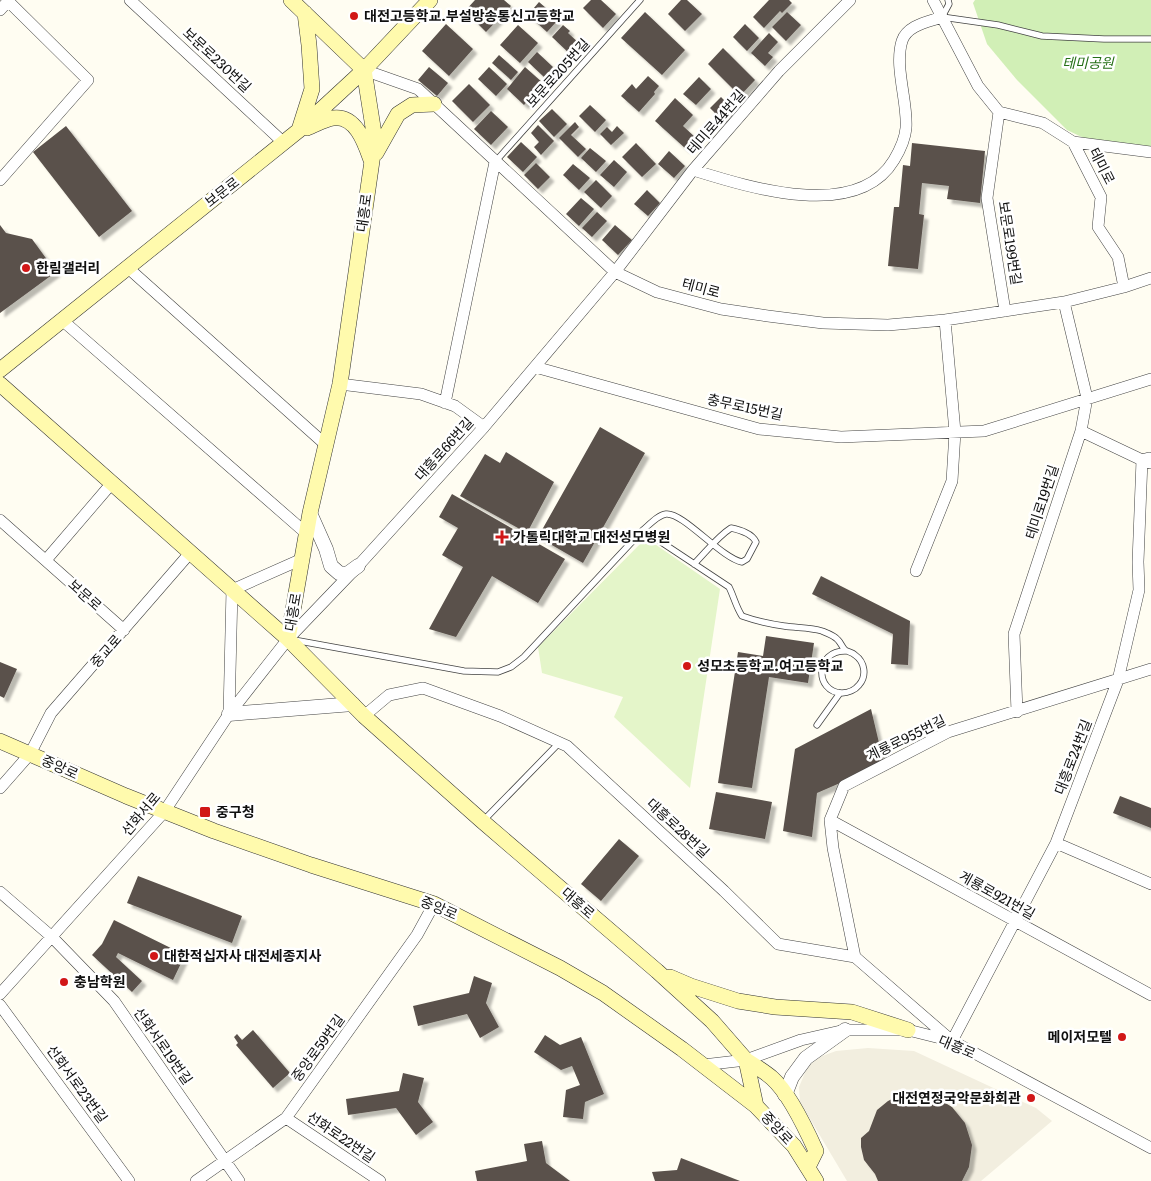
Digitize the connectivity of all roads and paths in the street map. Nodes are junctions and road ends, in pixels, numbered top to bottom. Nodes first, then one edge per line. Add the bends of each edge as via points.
1 (9, 0) edge
2 (130, 0) edge
3 (292, 0) edge
4 (430, 0) edge
5 (640, 0) edge
6 (850, 0) edge
7 (933, 0) edge
8 (948, 0) edge
9 (0, 10) edge
10 (304, 13) junction
11 (942, 17) junction
12 (1151, 39) edge
13 (364, 70) junction
14 (434, 104) junction
15 (999, 112) junction
16 (298, 131) junction
17 (1073, 142) junction
18 (284, 143) junction
19 (1151, 152) edge
20 (372, 161) junction
21 (495, 162) junction
22 (693, 170) junction
23 (0, 180) edge
24 (127, 267) junction
25 (615, 272) junction
26 (1151, 278) edge
27 (1124, 287) junction
28 (1064, 302) junction
29 (1005, 311) junction
30 (62, 320) junction
31 (945, 320) junction
32 (534, 366) junction
33 (0, 370) edge
34 (1151, 379) edge
35 (0, 384) edge
36 (340, 384) junction
37 (1087, 398) junction
38 (445, 403) junction
39 (484, 427) junction
40 (1081, 430) junction
41 (955, 432) junction
42 (326, 446) junction
43 (1148, 460) edge
44 (112, 483) junction
45 (310, 513) junction
46 (0, 520) edge
47 (644, 530) junction
48 (306, 534) junction
49 (713, 544) junction
50 (190, 553) junction
51 (1151, 557) edge
52 (302, 559) junction
53 (46, 560) junction
54 (1138, 562) junction
55 (694, 564) junction
56 (358, 566) junction
57 (916, 571) dead end
58 (232, 590) junction
59 (124, 630) junction
60 (288, 639) junction
61 (846, 651) junction
62 (1151, 669) edge
63 (1118, 680) junction
64 (840, 693) junction
65 (353, 704) junction
66 (1017, 712) junction
67 (229, 714) junction
68 (364, 716) junction
69 (817, 724) dead end
70 (0, 740) edge
71 (559, 743) junction
72 (30, 754) junction
73 (0, 788) edge
74 (164, 812) junction
75 (830, 820) junction
76 (482, 821) junction
77 (1056, 843) junction
78 (1151, 884) edge
79 (0, 892) edge
80 (434, 904) junction
81 (1015, 922) junction
82 (52, 937) junction
83 (855, 957) junction
84 (657, 971) junction
85 (0, 994) edge
86 (1151, 995) edge
87 (0, 1005) edge
88 (845, 1030) junction
89 (908, 1030) junction
90 (952, 1041) junction
91 (746, 1060) junction
92 (703, 1065) junction
93 (785, 1095) junction
94 (756, 1106) junction
95 (286, 1118) junction
96 (1151, 1148) edge
97 (224, 1162) junction
98 (808, 1167) junction
99 (129, 1181) edge
100 (196, 1181) edge
101 (239, 1181) edge
102 (380, 1181) edge
103 (816, 1181) edge

1 - 9 street
1 - 23 street via 88,80
2 - 18 street, 보문로230번길
3 - 10 main road
4 - 13 main road, 보문로
5 - 21 lane, 보문로205번길
6 - 22 street, 테미로44번길 via 779,71
7 - 11 street
8 - 11 lane
10 - 13 main road
10 - 16 main road via 312,89
11 - 12 lane via 998,25 1042,36
11 - 15 street via 978,86
11 - 22 street via 910,29 902,41 900,65 906,128 902,147 890,167 877,180 843,194 823,196 741,185
13 - 14 street, 테미로 via 418,89
13 - 16 main road, 보문로
13 - 20 main road, 대흥로 via 375,140
14 - 20 main road via 412,105 398,114
14 - 21 street, 테미로
15 - 17 street via 1043,123
15 - 29 street, 보문로199번길 via 987,198
16 - 18 main road, 보문로
16 - 20 main road via 332,118 341,118 360,132
17 - 19 street
17 - 27 street, 테미로 via 1101,197 1098,227 1118,257
18 - 24 main road, 보문로
20 - 36 main road, 대흥로
21 - 25 street, 테미로
21 - 38 street
22 - 25 street, 테미로44번길
24 - 30 main road, 보문로
24 - 42 street
25 - 31 street, 테미로 via 657,292 722,309 768,316 823,323 888,325
25 - 32 street, 대흥로66번길
26 - 27 street, 테미로
27 - 28 street, 테미로
28 - 29 street, 테미로
28 - 37 street, 테미로19번길
29 - 31 street, 테미로
30 - 33 main road, 보문로
30 - 48 street
31 - 41 street
32 - 39 street, 대흥로66번길
32 - 41 street, 충무로15번길 via 759,429 841,437
34 - 37 street, 충무로15번길
35 - 44 main road
36 - 38 street via 421,394
36 - 42 main road, 대흥로
37 - 40 street, 테미로19번길
37 - 41 street, 충무로15번길 via 984,431
38 - 39 street via 455,406
39 - 56 street, 대흥로66번길
40 - 43 street
40 - 66 street, 테미로19번길 via 1014,634
41 - 57 street via 952,481
42 - 45 main road, 대흥로
43 - 54 street, 대흥로24번길
44 - 50 main road
44 - 53 street
45 - 48 main road, 대흥로
45 - 56 street via 331,566 339,573 347,574
46 - 53 street, 보문로
47 - 49 lane via 665,514 674,515
47 - 55 lane
47 - 60 lane via 524,656 512,667 498,672 464,671
48 - 52 main road, 대흥로
49 - 49 lane via 731,528 740,530 756,542 742,562
49 - 55 lane
50 - 58 main road
50 - 59 street, 중교로
51 - 54 street
52 - 58 street
52 - 60 main road, 대흥로
53 - 59 street, 보문로
54 - 63 street, 대흥로24번길 via 1139,590
55 - 61 lane via 730,587 742,616 783,626 820,630 837,638
56 - 60 street, 대흥로66번길
58 - 60 main road
58 - 67 street
59 - 72 street, 중교로 via 51,713
60 - 65 main road, 대흥로
60 - 67 street, 선화서로
61 - 64 lane via 861,660 863,678 857,688
61 - 64 lane via 829,656 821,672 829,688
62 - 63 street, 계룡로955번길
63 - 66 street, 계룡로955번길
63 - 77 street, 대흥로24번길
64 - 69 lane
65 - 67 street
65 - 68 main road, 대흥로
66 - 75 street, 계룡로955번길 via 948,732 844,786
67 - 74 street, 선화서로
68 - 71 street, 대흥로28번길 via 388,695 423,688 500,716
68 - 76 main road, 대흥로
70 - 72 main road, 중앙로
71 - 76 lane
71 - 83 street, 대흥로28번길 via 567,746 778,944
72 - 73 street, 중교로
72 - 74 main road, 중앙로
74 - 80 main road, 중앙로 via 311,865
74 - 82 street, 선화서로
75 - 81 street, 계룡로921번길
75 - 83 street, 계룡로955번길
76 - 84 main road, 대흥로
77 - 78 street
77 - 81 street, 대흥로24번길
79 - 82 street, 선화서로19번길
80 - 92 main road, 중앙로 via 603,993
80 - 95 street, 중앙로59번길 via 417,935
81 - 86 street, 계룡로921번길
81 - 90 street, 대흥로24번길
82 - 85 street, 선화서로
82 - 97 street, 선화서로19번길 via 114,1001
83 - 90 street
84 - 89 main road via 738,1001 852,1012
84 - 91 main road, 대흥로 via 712,1021
87 - 99 street, 선화서로23번길
88 - 89 street, 대흥로
88 - 91 street, 대흥로 via 801,1040
88 - 93 street via 806,1058 792,1077
89 - 90 street, 대흥로
90 - 96 street, 대흥로
91 - 92 street
91 - 93 main road via 773,1079
91 - 94 main road, 대흥로
92 - 94 main road, 중앙로
93 - 98 main road via 816,1152
94 - 98 main road, 중앙로 via 794,1146
95 - 97 street, 중앙로59번길
95 - 102 street, 선화로22번길
97 - 100 street, 중앙로59번길
97 - 101 street, 선화서로19번길
98 - 103 main road, 중앙로

